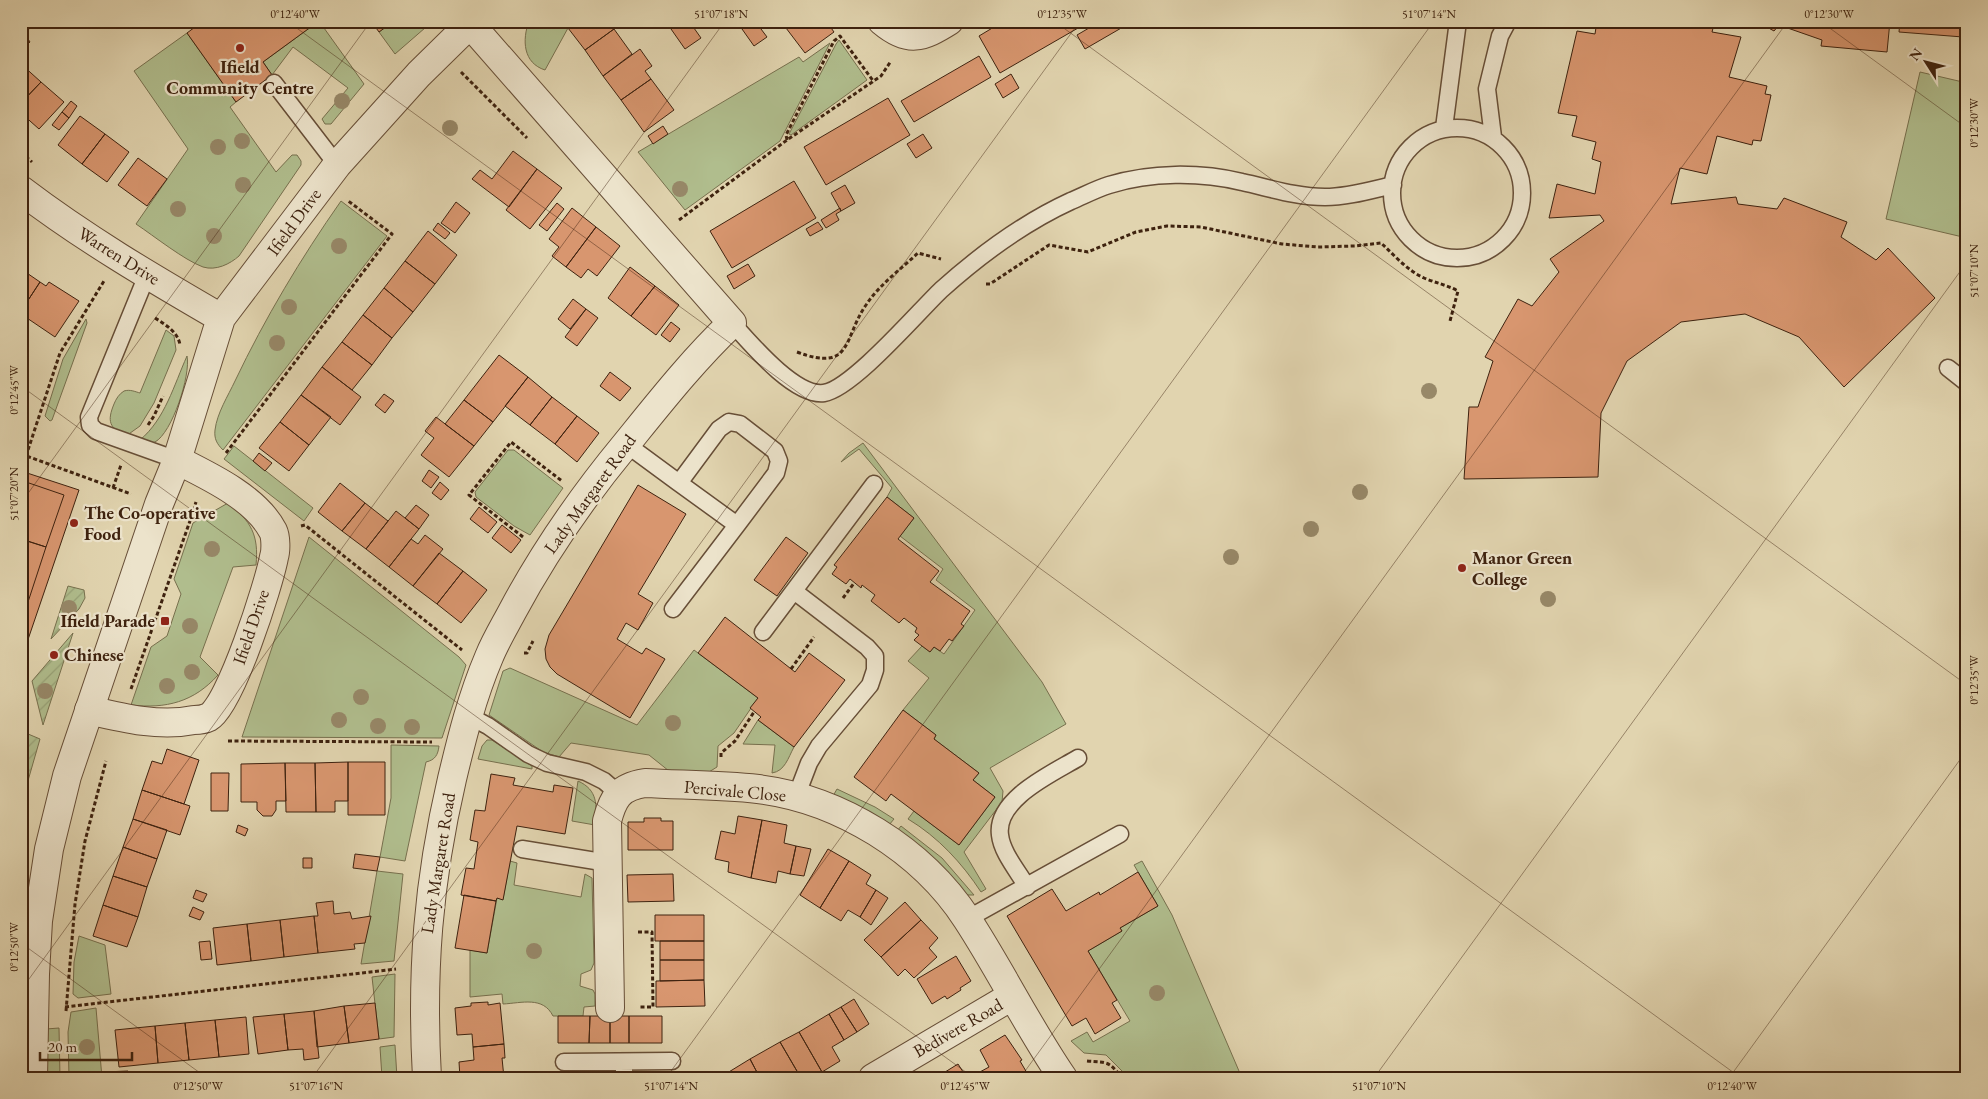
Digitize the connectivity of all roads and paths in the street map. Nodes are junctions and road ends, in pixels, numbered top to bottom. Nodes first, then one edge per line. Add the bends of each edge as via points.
1 (882, 21) edge
2 (949, 21) edge
3 (1458, 21) edge
4 (1508, 21) edge
5 (472, 23) edge
6 (907, 36) junction
7 (874, 82) junction
8 (274, 83) dead end
9 (1444, 128) junction
10 (1493, 137) junction
11 (787, 140) junction
12 (21, 152) edge
13 (36, 164) dead end
14 (330, 174) junction
15 (1393, 185) junction
16 (21, 190) edge
17 (680, 219) junction
18 (669, 232) junction
19 (118, 256) junction
20 (962, 273) junction
21 (147, 275) junction
22 (135, 304) junction
23 (220, 318) junction
24 (1450, 321) dead end
25 (732, 323) junction
26 (789, 347) dead end
27 (181, 351) dead end
28 (1948, 368) dead end
29 (1967, 383) edge
30 (164, 395) dead end
31 (129, 443) junction
32 (626, 444) junction
33 (23, 455) edge
34 (177, 460) junction
35 (206, 474) junction
36 (679, 483) junction
37 (874, 484) dead end
38 (114, 488) junction
39 (584, 498) junction
40 (159, 504) junction
41 (190, 518) junction
42 (737, 525) junction
43 (545, 555) junction
44 (794, 591) junction
45 (673, 609) dead end
46 (762, 632) dead end
47 (89, 710) junction
48 (754, 712) dead end
49 (467, 715) junction
50 (120, 717) junction
51 (208, 718) junction
52 (460, 744) junction
53 (1078, 758) dead end
54 (720, 788) junction
55 (618, 794) junction
56 (796, 797) junction
57 (1120, 834) dead end
58 (522, 849) dead end
59 (608, 863) junction
60 (1026, 887) junction
61 (967, 919) junction
62 (424, 969) junction
63 (1012, 996) junction
64 (67, 1007) junction
65 (610, 1008) dead end
66 (34, 1010) junction
67 (66, 1015) dead end
68 (672, 1061) dead end
69 (564, 1062) dead end
70 (624, 1070) edge
71 (33, 1078) edge
72 (427, 1078) edge
73 (873, 1078) edge
74 (1064, 1078) edge

1 - 6 street
2 - 6 street via 922,36
3 - 9 lane
4 - 10 lane via 1500,36 1488,89
5 - 14 street, Ifield Drive via 419,74
5 - 18 street
6 - 7 path via 882,76
7 - 11 path
7 - 11 path via 840,36 834,41 786,135
8 - 14 lane
9 - 10 lane via 1469,128
9 - 15 lane via 1415,142 1396,168
10 - 15 lane via 1512,156 1522,180 1522,206 1511,231 1492,248 1467,258 1440,256 1417,245 1400,225 1390,197
11 - 17 path
12 - 13 path
14 - 23 street, Ifield Drive
14 - 35 path via 392,234 223,457
15 - 20 lane via 1325,197 1213,177 1152,176 1110,185 1040,217
16 - 19 street, Warren Drive
17 - 18 path
17 - 18 path
18 - 25 street
19 - 21 street, Warren Drive
19 - 33 path via 60,353
20 - 24 path via 974,284 990,284 1049,245 1088,252 1136,232 1167,226 1201,227 1282,244 1318,247 1381,243 1424,278 1447,284 1458,291
20 - 25 lane via 858,374 824,394 806,390 782,374
20 - 26 path via 951,262 918,253 866,305 844,350 831,358 816,359
21 - 22 lane
21 - 23 street, Warren Drive
22 - 27 path via 171,328 179,340
22 - 31 lane via 89,417 90,425 96,431
23 - 34 street, Ifield Drive
25 - 32 street, Lady Margaret Road via 675,382
28 - 29 lane
30 - 31 path via 154,416
31 - 34 lane
31 - 38 path
32 - 36 lane
32 - 39 street, Lady Margaret Road
33 - 38 path
34 - 35 street, Ifield Drive
34 - 40 street, Ifield Drive
35 - 41 path
35 - 51 street, Ifield Drive via 231,489 265,519 274,533 275,556 227,693
36 - 42 lane
36 - 42 lane via 719,429 729,422 740,424 775,451 779,461 776,473
37 - 44 lane
38 - 40 path
39 - 43 street, Lady Margaret Road
39 - 43 path via 511,442 469,495
40 - 41 path
40 - 47 street, Ifield Drive
41 - 50 path
42 - 45 lane
43 - 49 street, Lady Margaret Road via 489,656
44 - 46 lane
44 - 56 lane via 875,656 870,684 819,746
47 - 50 street
47 - 66 street, Ifield Drive via 67,776 49,849 38,921
48 - 54 path via 735,741 721,753
49 - 52 street, Lady Margaret Road
49 - 55 lane via 528,754 547,763 586,772 604,780
50 - 51 street via 182,723
50 - 64 path via 86,841 75,904
51 - 52 path via 227,741
52 - 62 street, Lady Margaret Road via 433,874
53 - 60 lane via 1021,793 1011,803 999,825 1003,846
54 - 55 street, Percivale Close via 644,783 631,785
54 - 56 street, Percivale Close via 758,789
55 - 59 street via 607,821
56 - 61 street, Percivale Close via 857,822 901,849 947,891
57 - 60 lane
58 - 59 lane
59 - 65 street
60 - 61 lane
61 - 63 street, Percivale Close
62 - 64 path via 400,969
62 - 72 street, Lady Margaret Road
63 - 73 street, Bedivere Road
63 - 74 street, Bedivere Road
64 - 66 path
64 - 67 path
66 - 71 street, Ifield Drive
68 - 70 lane
69 - 70 lane

